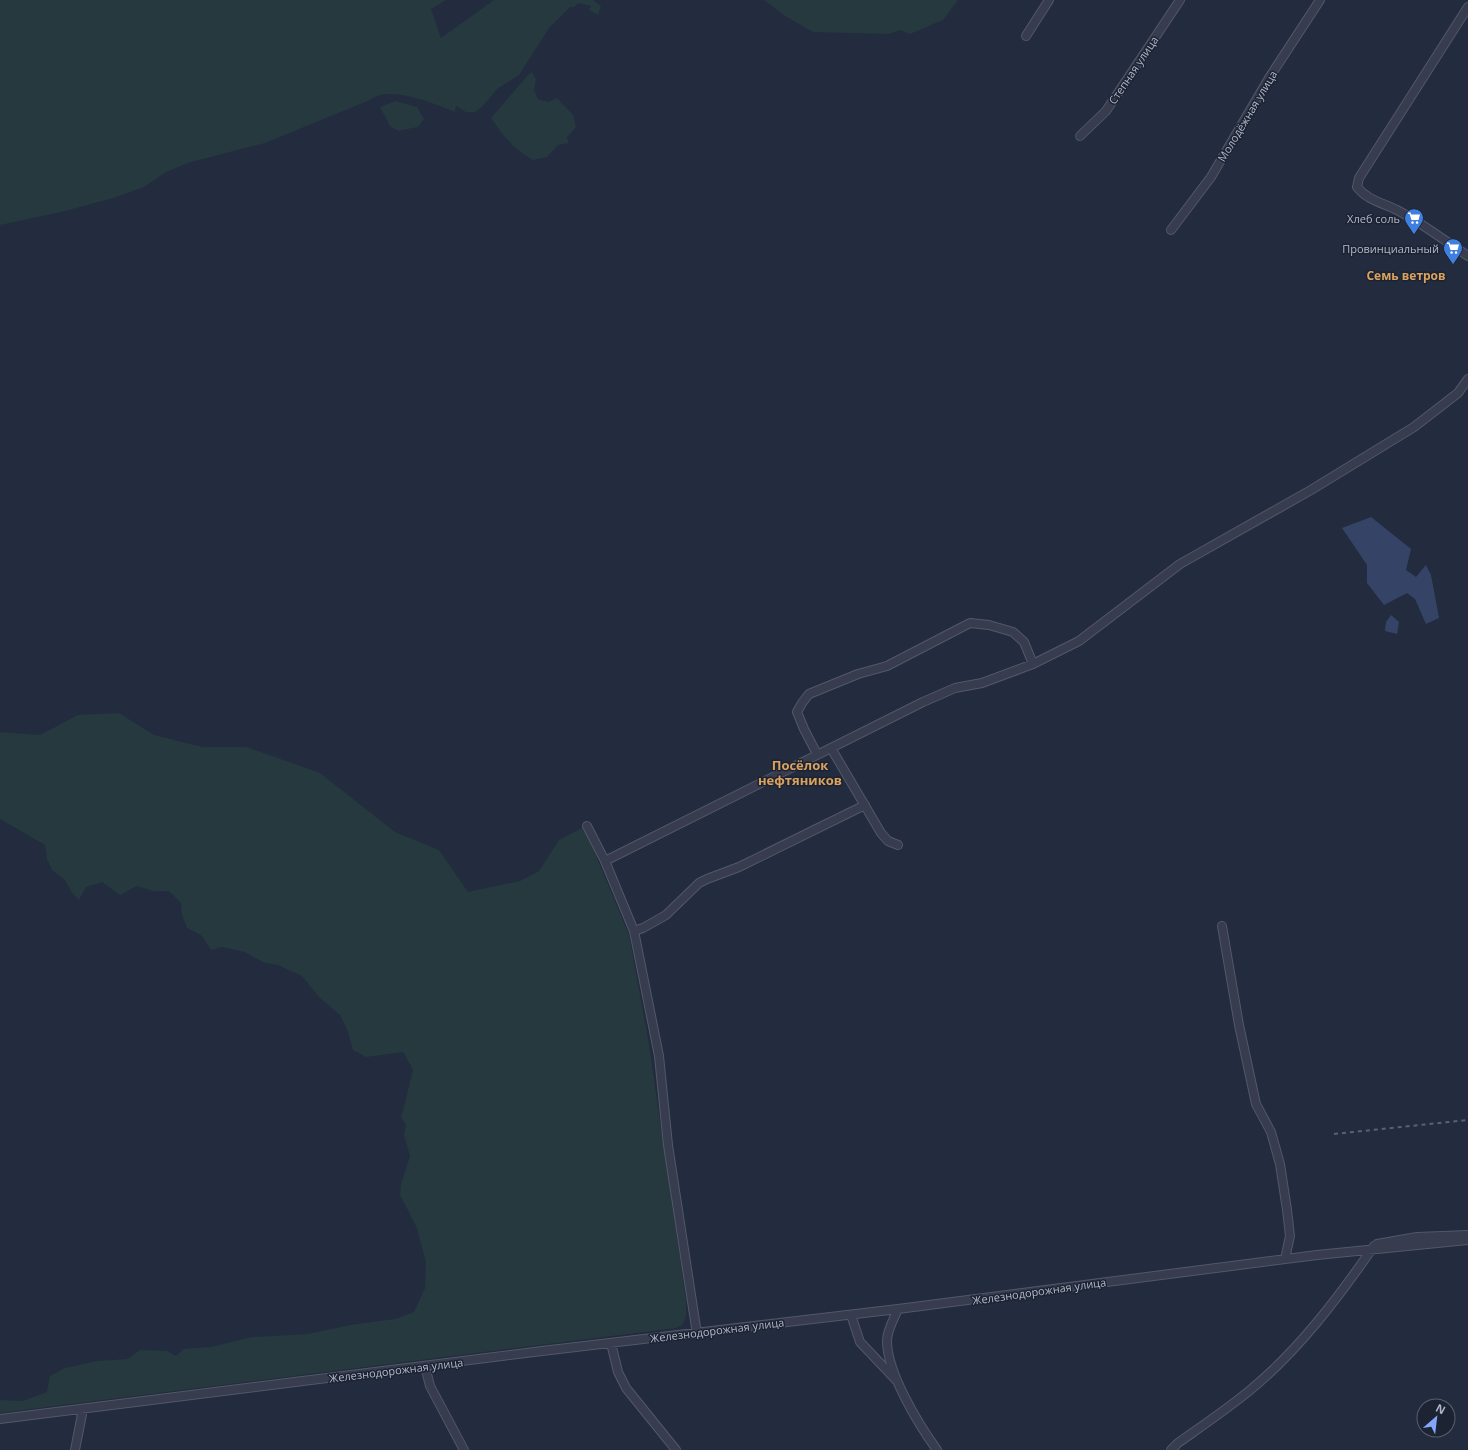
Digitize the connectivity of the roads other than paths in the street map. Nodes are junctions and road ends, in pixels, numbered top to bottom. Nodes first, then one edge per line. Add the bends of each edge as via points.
1 (1049, 0) edge
2 (1180, 0) edge
3 (1320, 0) edge
4 (1468, 7) edge
5 (1026, 36) dead end
6 (1080, 136) dead end
7 (1171, 230) dead end
8 (1468, 256) edge
9 (1468, 379) edge
10 (1033, 664) junction
11 (831, 748) junction
12 (817, 754) junction
13 (865, 805) junction
14 (587, 826) dead end
15 (898, 845) dead end
16 (605, 861) junction
17 (1222, 926) dead end
18 (634, 931) junction
19 (1468, 1235) edge
20 (1468, 1240) edge
21 (1374, 1247) junction
22 (1285, 1259) junction
23 (898, 1309) junction
24 (851, 1314) junction
25 (697, 1334) junction
26 (611, 1343) junction
27 (888, 1353) junction
28 (877, 1362) junction
29 (425, 1366) junction
30 (899, 1383) junction
31 (83, 1409) junction
32 (0, 1419) edge
33 (75, 1450) edge
34 (464, 1450) edge
35 (676, 1450) edge
36 (937, 1450) edge
37 (1171, 1450) edge

1 - 5 street
2 - 6 street, Степная улица via 1106,111
3 - 7 street, Молодёжная улица via 1269,78 1211,177
4 - 8 street via 1359,178 1357,186 1367,196 1398,210
9 - 10 street via 1458,393 1414,427 1311,490 1180,564 1079,641
10 - 11 street via 982,683 955,688
10 - 12 street via 1024,642 1013,632 970,623 887,666 858,674 810,694 798,712
11 - 12 street
11 - 13 street
12 - 16 street
13 - 15 street via 881,833 888,841
13 - 18 street via 739,867 699,883 666,915
14 - 16 street
16 - 18 street
17 - 22 street via 1256,1104 1270,1132 1280,1164 1290,1236
18 - 25 street via 659,1056 668,1145
19 - 21 street, Железнодорожная улица via 1417,1237
20 - 21 street, Железнодорожная улица
21 - 22 street, Железнодорожная улица
21 - 37 street via 1328,1309 1282,1361 1249,1391
22 - 23 street, Железнодорожная улица
23 - 24 street, Железнодорожная улица
23 - 27 street via 887,1340
24 - 25 street, Железнодорожная улица
24 - 28 street via 860,1342
25 - 26 street, Железнодорожная улица
26 - 29 street, Железнодорожная улица
26 - 35 street via 618,1372 626,1388
27 - 28 street
27 - 30 street
28 - 30 street
29 - 31 street, Железнодорожная улица
29 - 34 street via 430,1386
30 - 36 street
31 - 32 street, Железнодорожная улица
31 - 33 street

